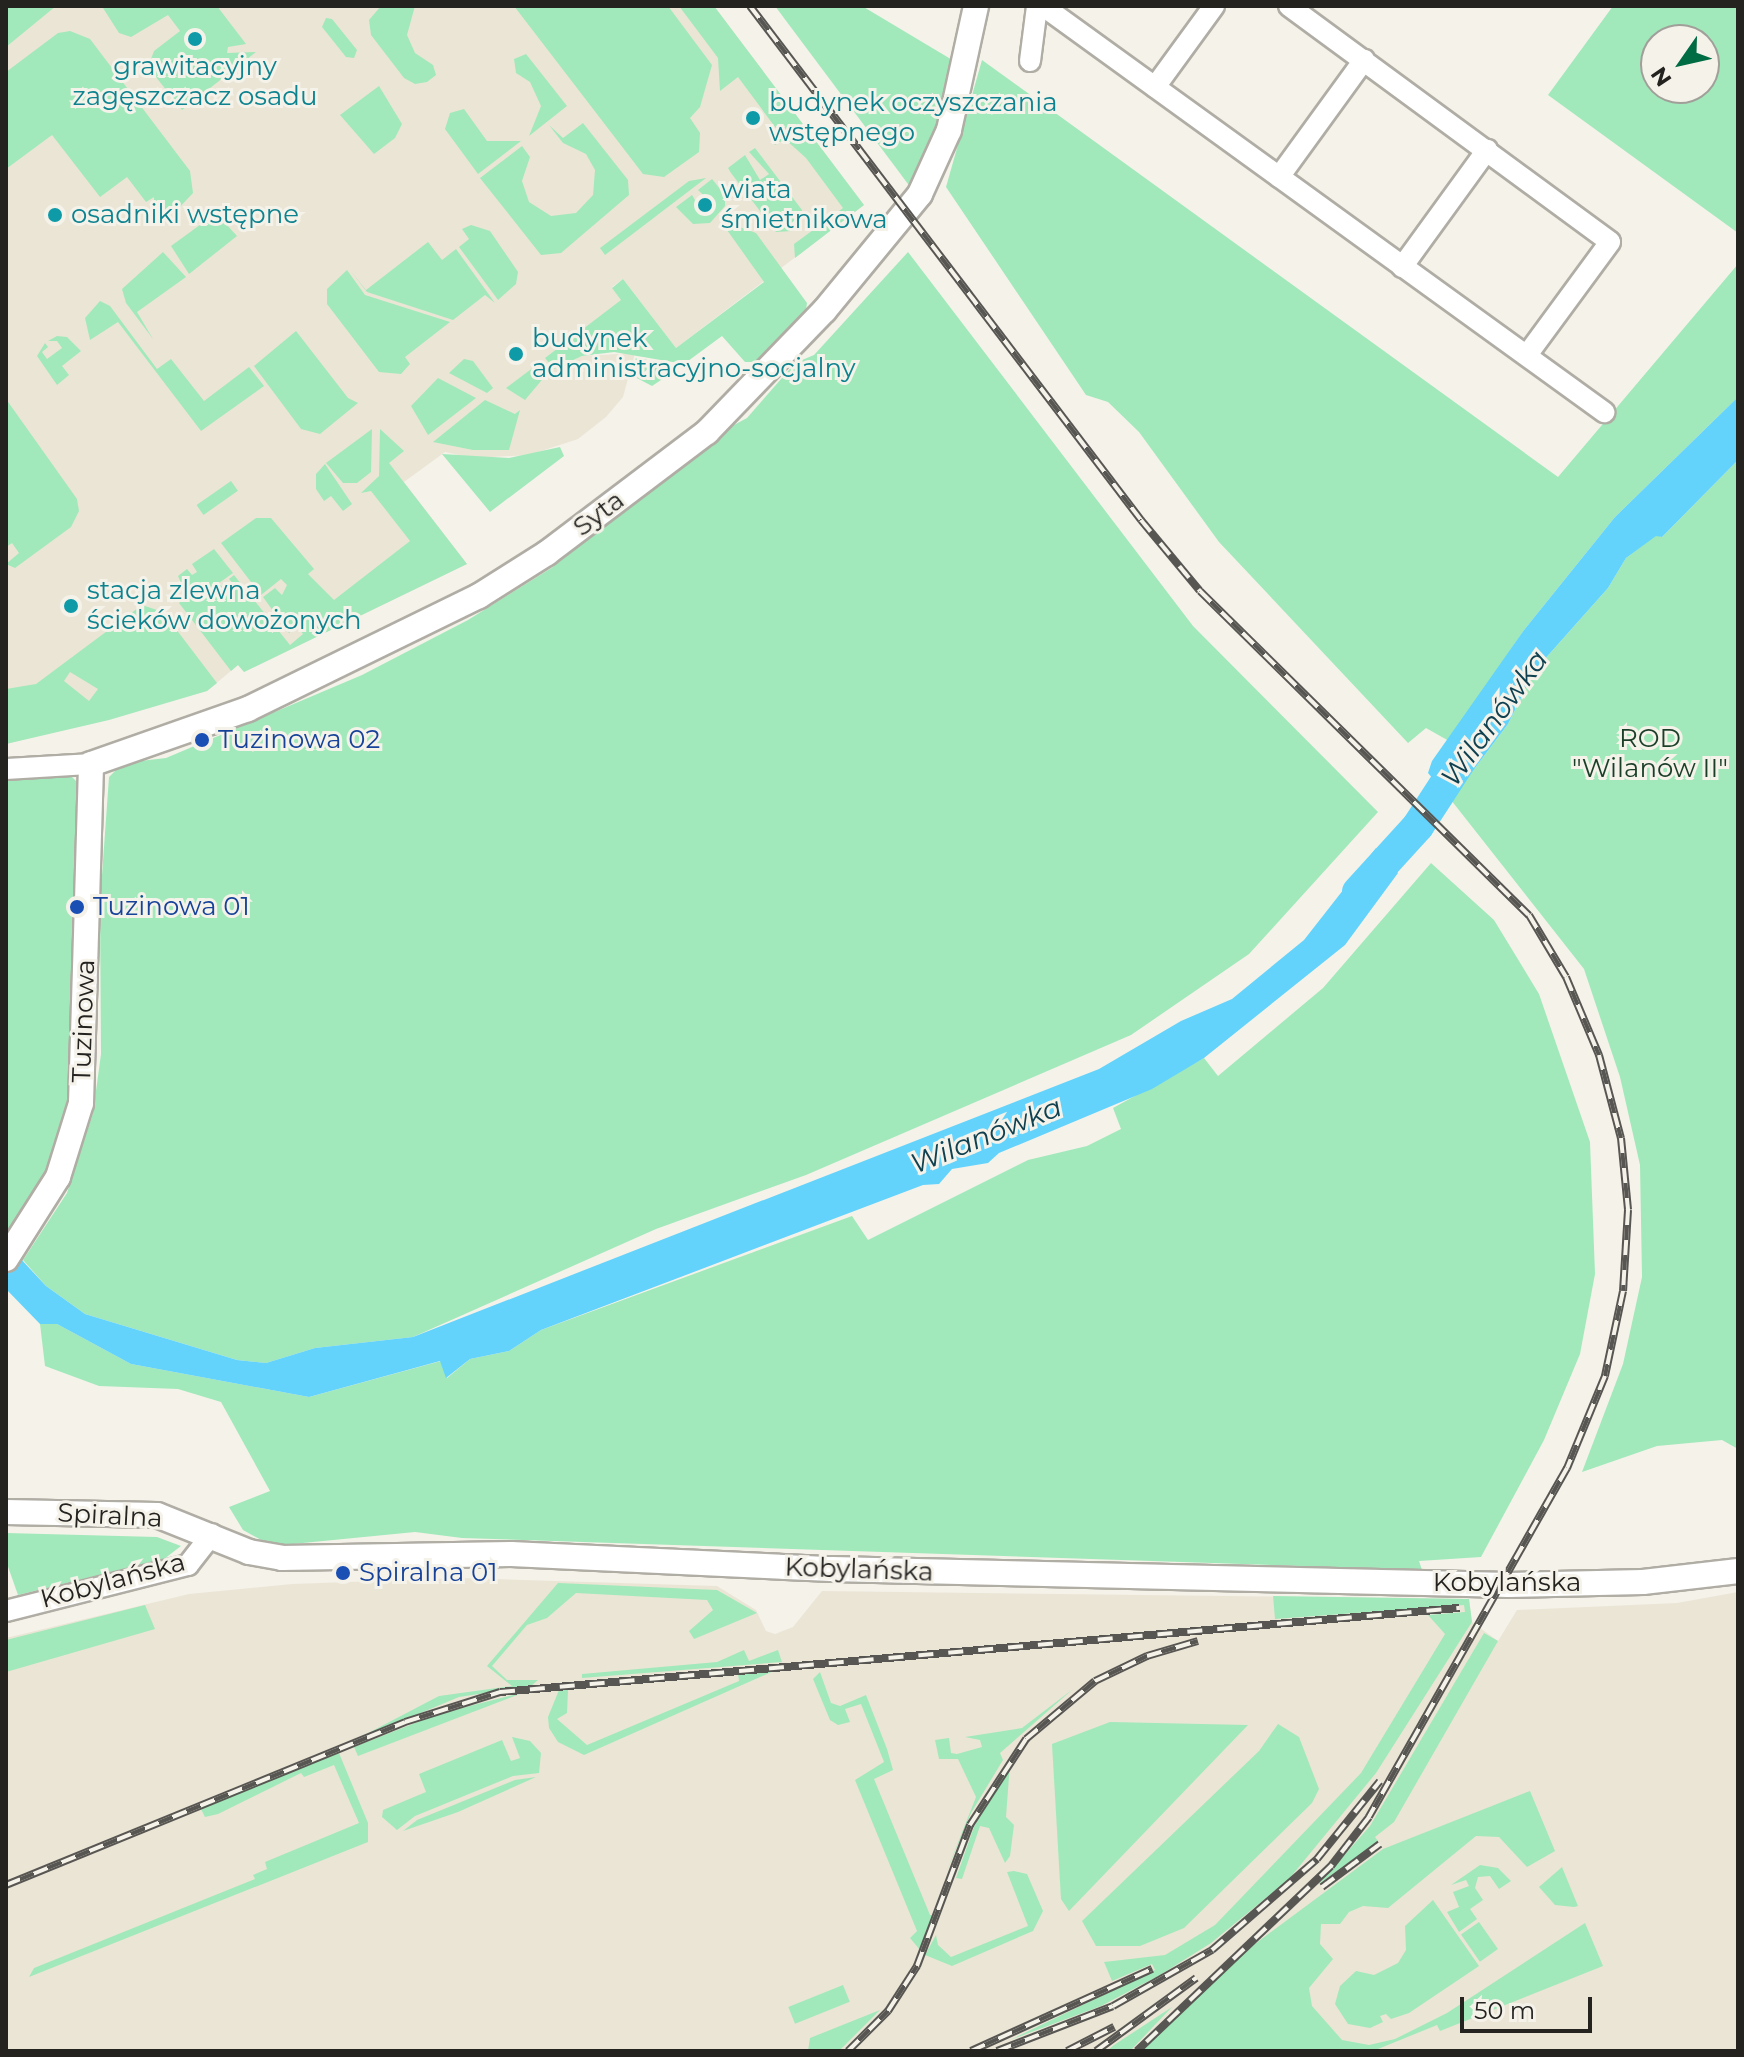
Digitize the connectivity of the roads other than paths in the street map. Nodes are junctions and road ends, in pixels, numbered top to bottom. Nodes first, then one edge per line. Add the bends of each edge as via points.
1 (976, 6) edge
2 (1040, 6) edge
3 (1214, 6) edge
4 (1289, 6) edge
5 (1364, 60) junction
6 (1030, 61) dead end
7 (1155, 87) junction
8 (1487, 150) junction
9 (1279, 177) junction
10 (1402, 267) junction
11 (1527, 355) junction
12 (1604, 412) dead end
13 (91, 764) junction
14 (6, 769) edge
15 (12, 1250) edge
16 (6, 1512) edge
17 (212, 1534) junction
18 (1738, 1571) edge
19 (6, 1611) edge

1 - 13 street, Syta via 949,130 920,194 824,311 707,432 547,553 479,596 248,709
2 - 6 street
2 - 7 street
3 - 7 street
4 - 5 street
5 - 8 street
5 - 9 street
7 - 9 street
8 - 10 street
8 - 11 street via 1610,242
9 - 10 street
10 - 11 street
11 - 12 street
13 - 14 street, Syta
13 - 15 street, Tuzinowa via 81,1103 58,1177
16 - 17 street, Spiralna via 157,1515
17 - 18 street, Kobylańska via 249,1552 282,1558 511,1554 862,1570 1509,1585 1643,1582
17 - 19 street, Kobylańska via 188,1565

